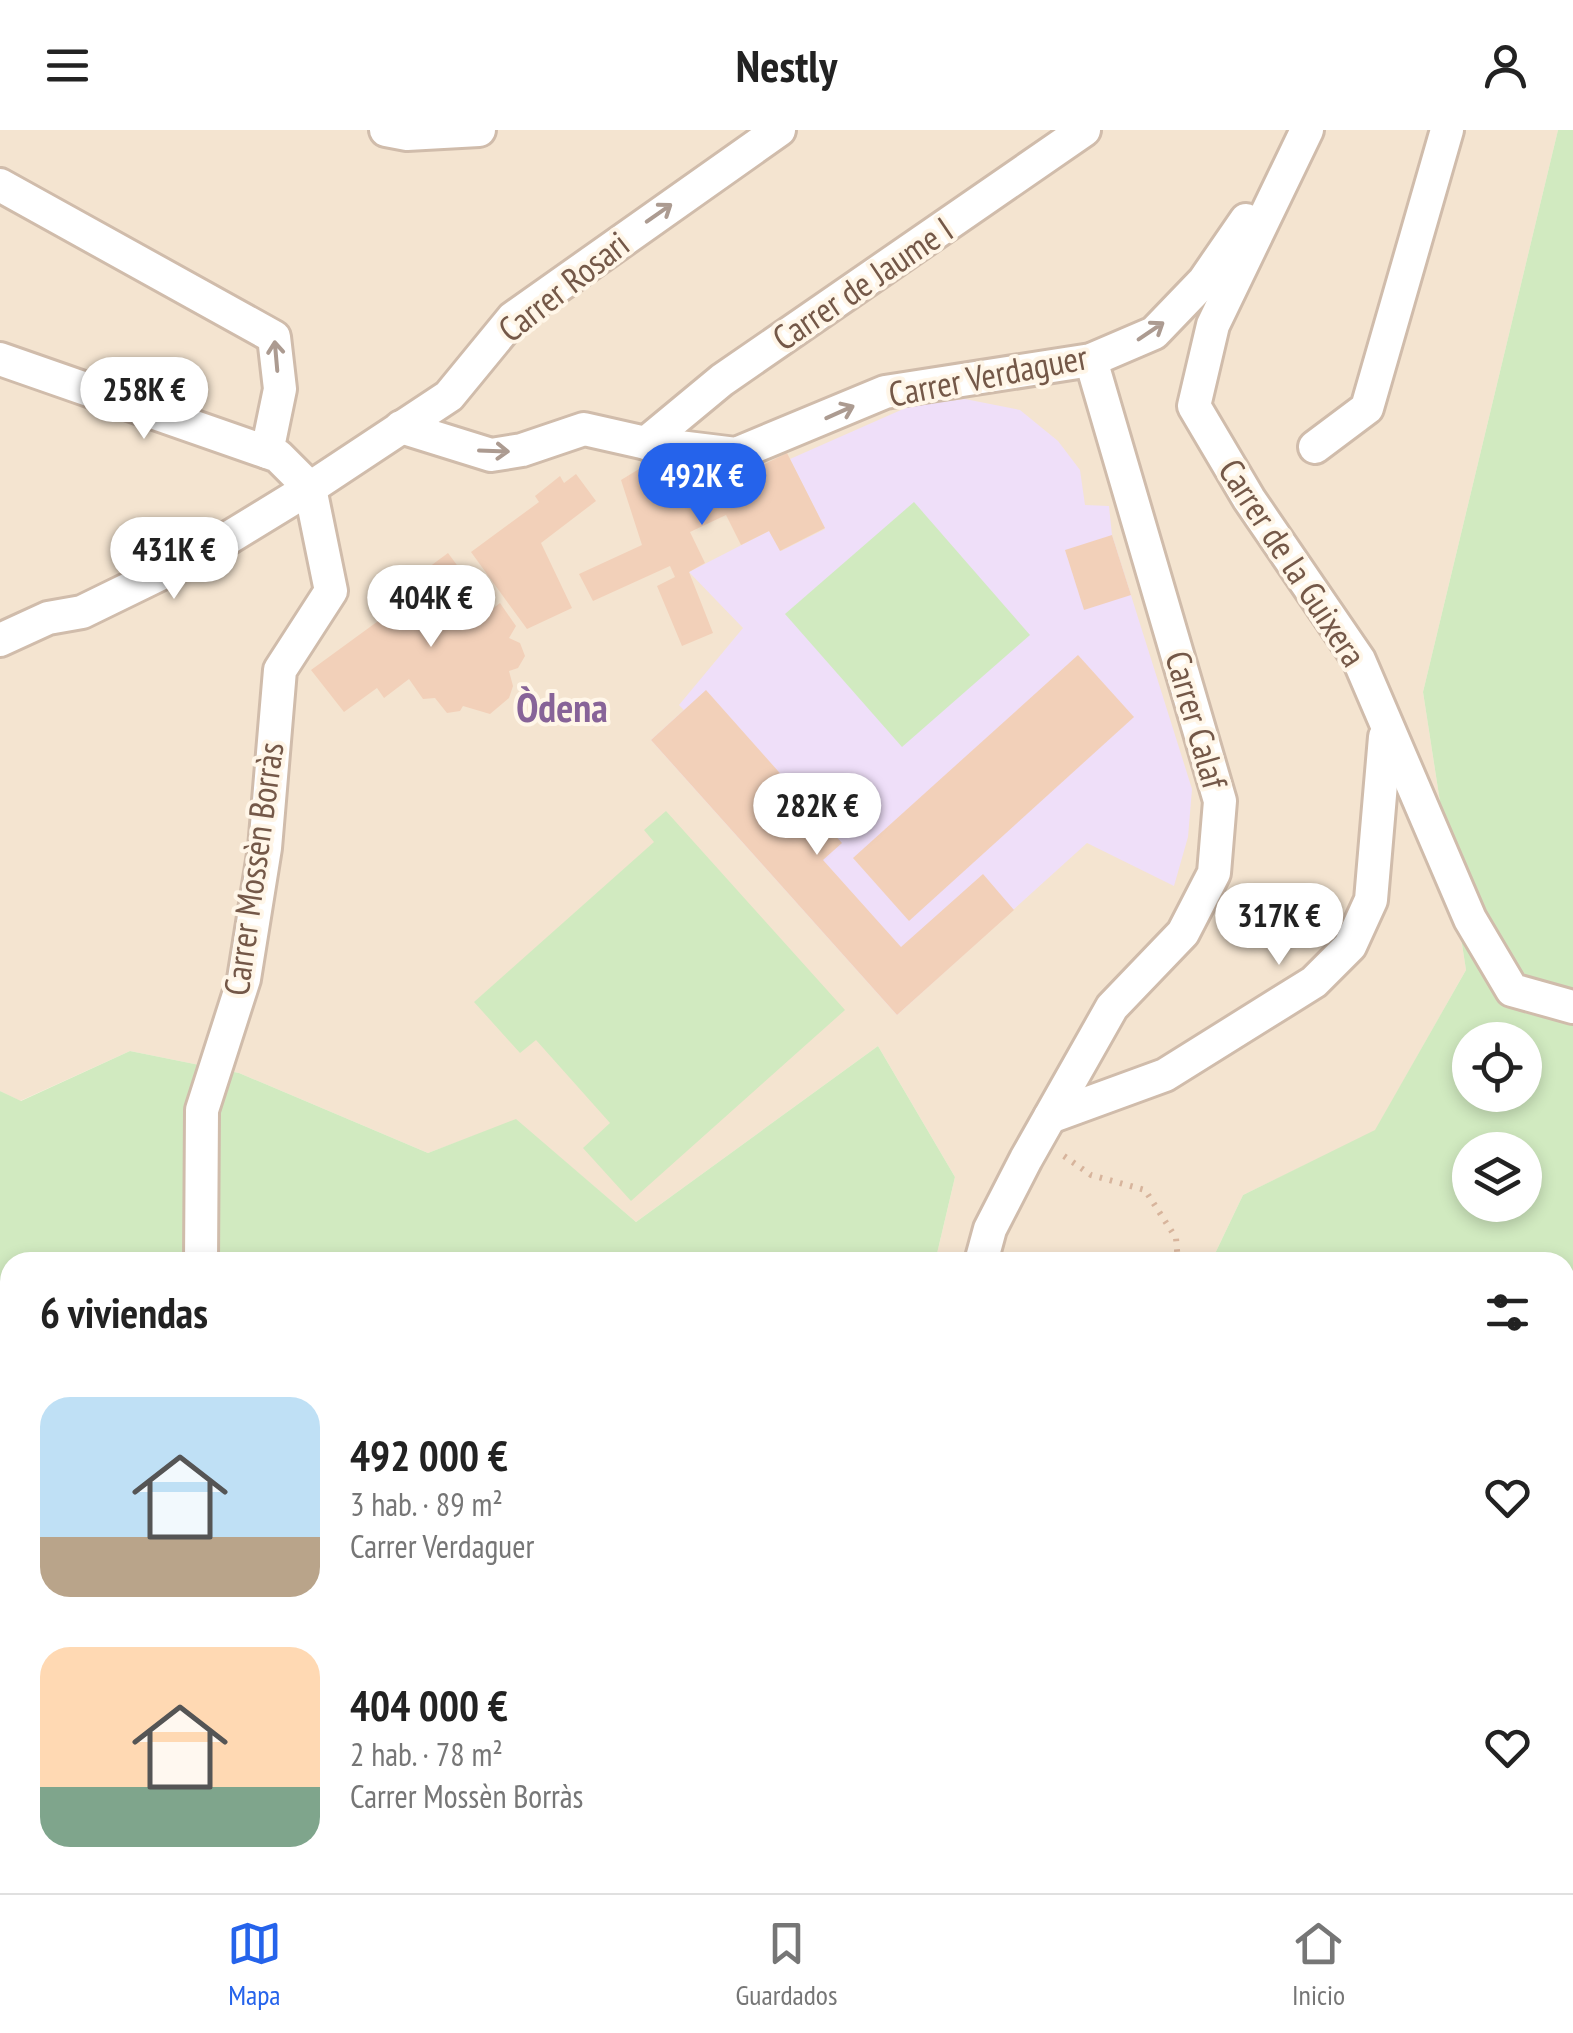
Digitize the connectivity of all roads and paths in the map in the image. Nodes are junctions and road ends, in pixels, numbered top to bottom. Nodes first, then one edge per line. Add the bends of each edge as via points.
1 (479, 130) edge
2 (778, 130) edge
3 (1084, 130) edge
4 (1306, 130) edge
5 (1447, 130) edge
6 (400, 132) edge
7 (1282, 181) junction
8 (0, 186) edge
9 (0, 359) edge
10 (1091, 360) junction
11 (400, 427) junction
12 (646, 443) junction
13 (1315, 447) dead end
14 (266, 452) junction
15 (310, 488) junction
16 (0, 640) edge
17 (1386, 727) junction
18 (1573, 1008) edge
19 (1044, 1128) junction
20 (200, 1252) edge
21 (984, 1252) edge
22 (1177, 1252) edge

1 - 6 street
11 -> 2 street, Carrer Rosari via 448,396 512,318
3 - 12 street, Carrer de Jaume I via 722,380
4 - 7 street, Carrer de la Guixera
5 - 13 street via 1367,408
10 -> 7 street, Carrer Verdaguer via 1154,333
7 - 17 street, Carrer de la Guixera via 1212,325 1194,406 1358,660
14 -> 8 street via 280,390 274,337
9 - 14 street
12 -> 10 street, Carrer Verdaguer via 736,454 884,392
10 - 19 street, Carrer Calaf via 1220,801 1214,873 1183,932 1112,1007
11 -> 12 street, Carrer Verdaguer via 491,455 584,429
11 - 15 street, Carrer Rosari
14 - 15 street
15 - 16 street, Carrer Rosari via 118,595
15 - 20 street, Carrer Mossèn Borràs via 331,591 280,670 265,848 244,979 202,1110
17 - 18 street, Carrer de la Guixera via 1470,919 1512,990
17 - 19 street via 1371,900 1350,946 1314,982 1165,1074
19 - 21 street, Carrer Calaf
19 - 22 path via 1091,1175 1145,1190 1176,1238

